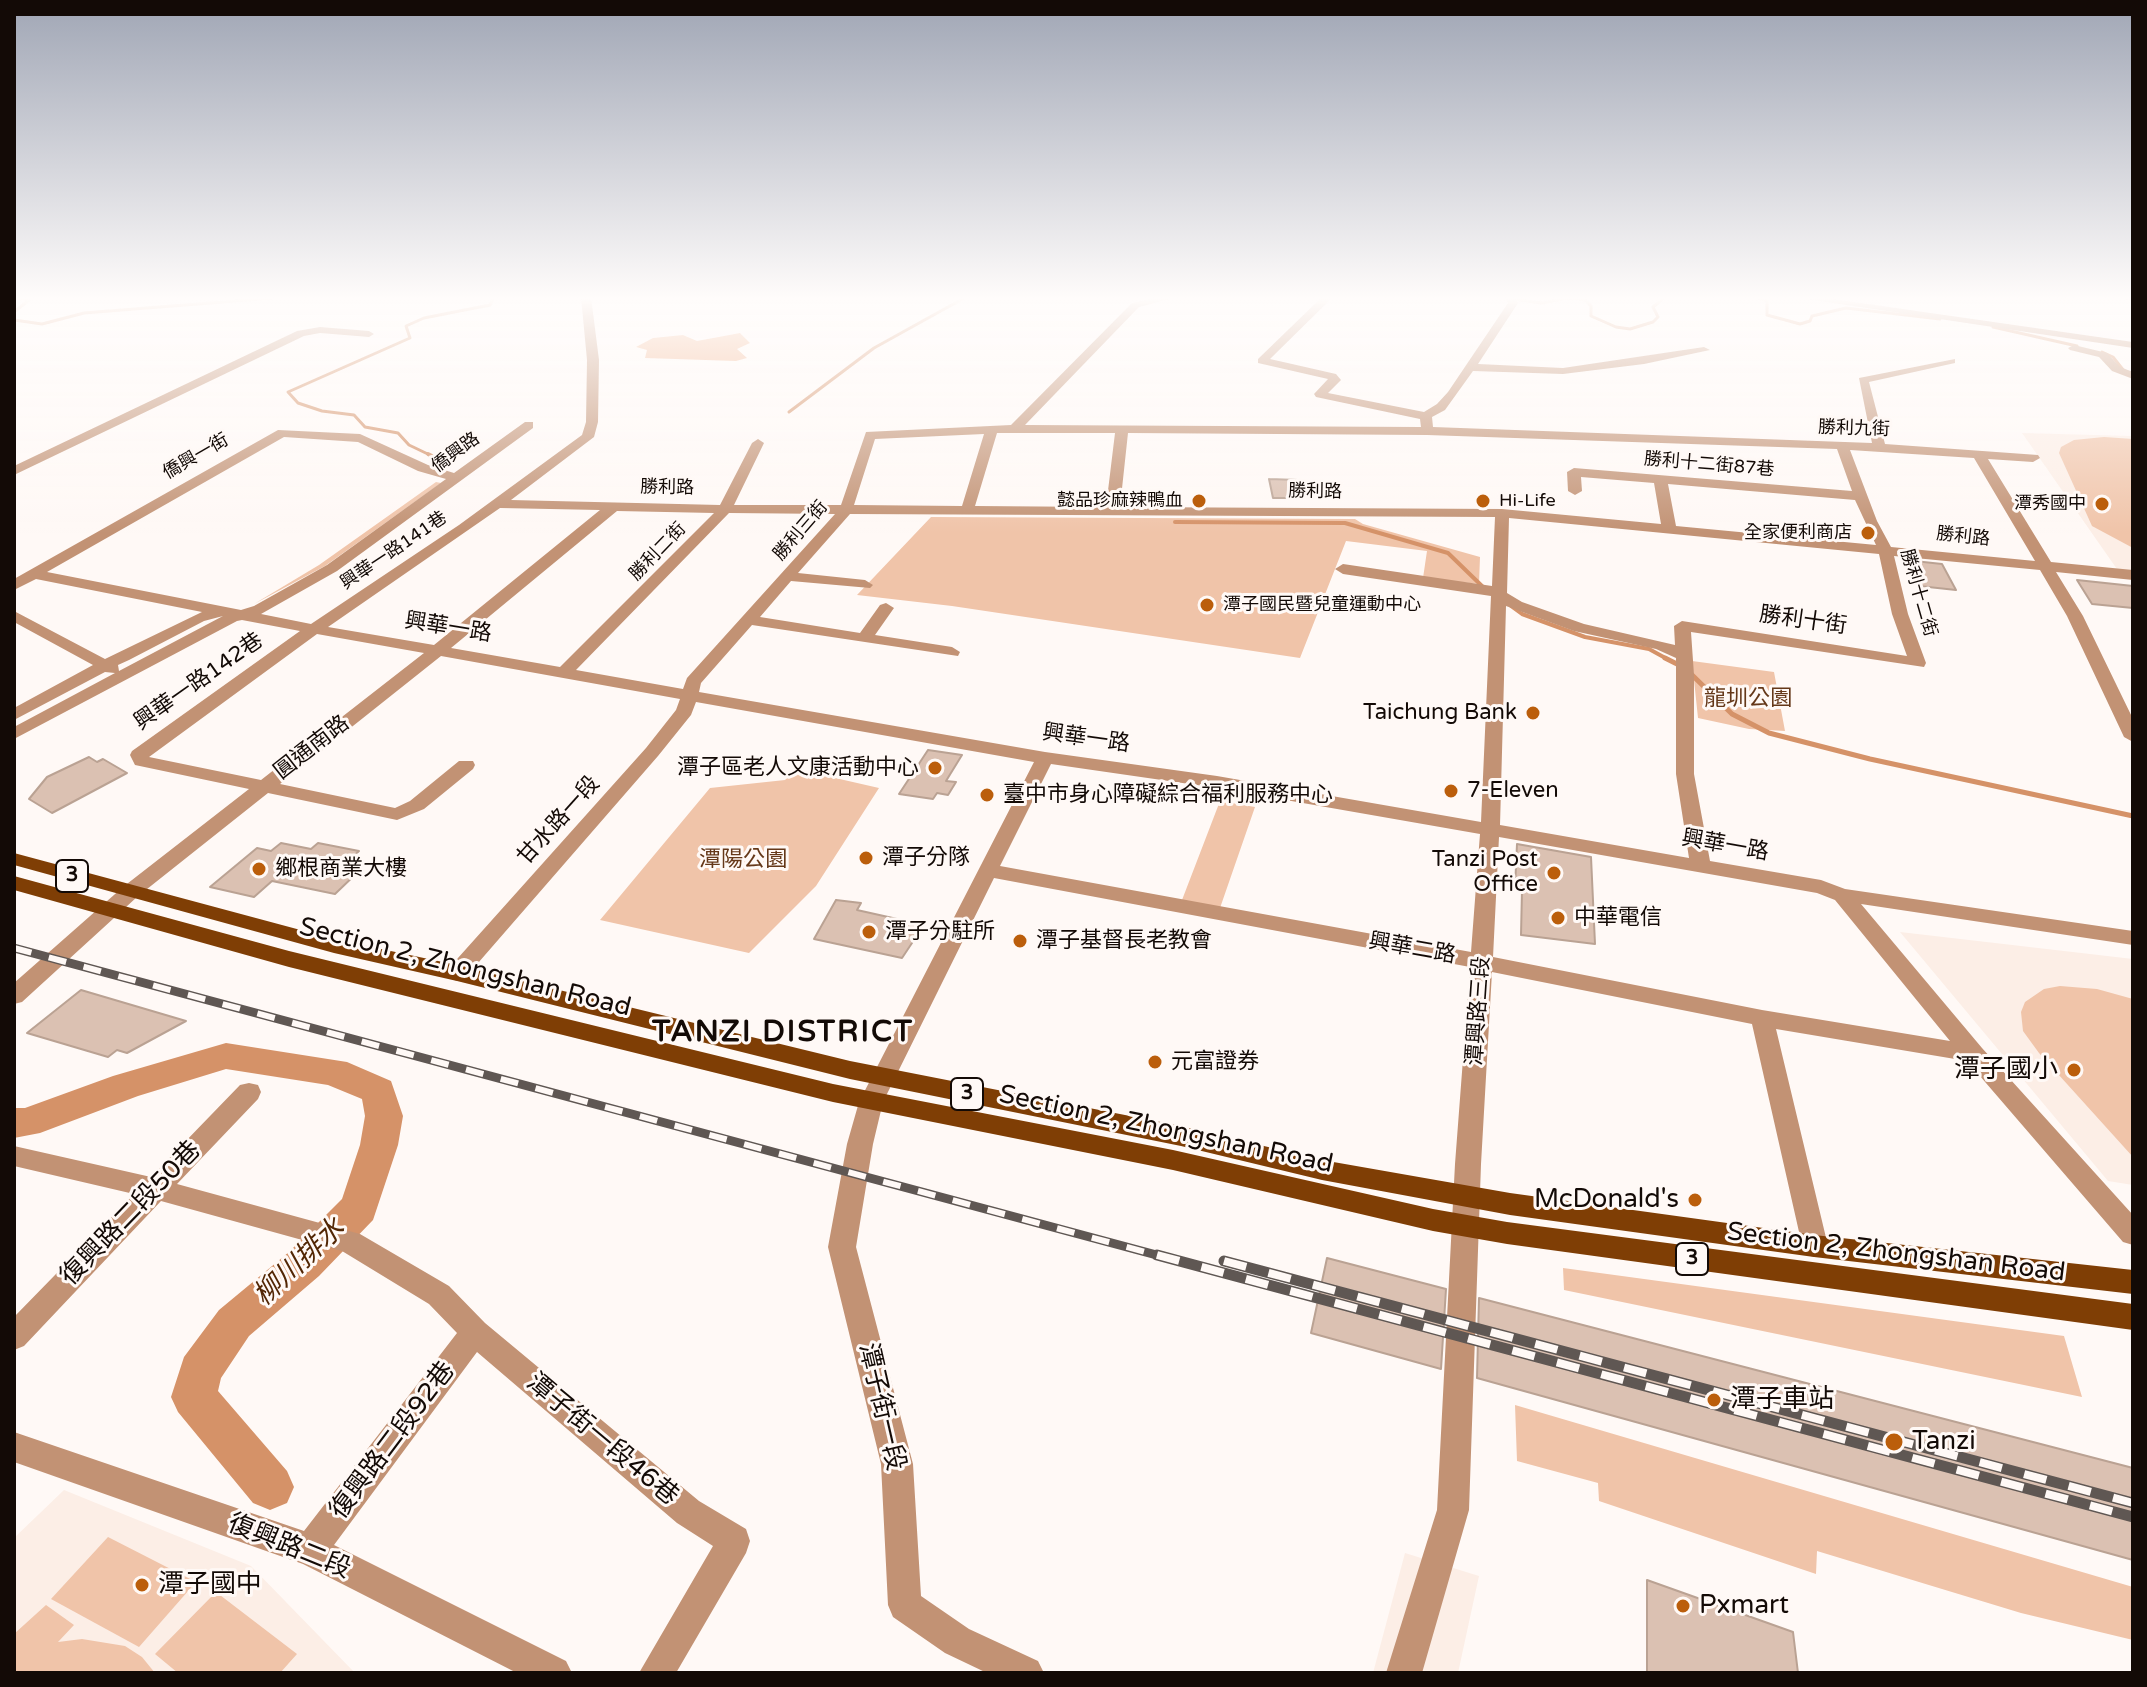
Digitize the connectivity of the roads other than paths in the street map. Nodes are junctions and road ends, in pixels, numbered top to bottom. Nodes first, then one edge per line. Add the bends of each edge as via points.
1 (212, 376) edge
2 (593, 376) edge
3 (1067, 376) edge
4 (1331, 376) edge
5 (1464, 376) edge
6 (1883, 376) edge
7 (1426, 416) junction
8 (1014, 429) junction
9 (992, 430) junction
10 (1122, 430) junction
11 (1427, 431) junction
12 (758, 443) dead end
13 (1842, 446) junction
14 (1879, 447) junction
15 (1978, 453) junction
16 (2033, 458) dead end
17 (14, 471) edge
18 (439, 474) junction
19 (456, 478) junction
20 (1660, 479) junction
21 (1575, 491) dead end
22 (1860, 496) junction
23 (494, 504) junction
24 (614, 506) junction
25 (725, 509) junction
26 (846, 510) junction
27 (967, 511) junction
28 (1112, 512) junction
29 (1502, 513) junction
30 (1669, 528) junction
31 (1885, 549) junction
32 (2046, 566) junction
33 (1343, 569) dead end
34 (33, 574) junction
35 (2133, 575) edge
36 (789, 576) junction
37 (14, 585) edge
38 (865, 585) dead end
39 (1492, 595) junction
40 (886, 608) dead end
41 (220, 611) junction
42 (239, 615) junction
43 (14, 616) edge
44 (750, 620) junction
45 (314, 629) junction
46 (864, 638) junction
47 (437, 651) junction
48 (952, 652) dead end
49 (1918, 663) joint
50 (104, 666) junction
51 (1686, 666) junction
52 (565, 672) junction
53 (126, 674) junction
54 (687, 695) junction
55 (14, 715) edge
56 (14, 734) edge
57 (2133, 737) edge
58 (1045, 758) junction
59 (466, 765) dead end
60 (261, 787) junction
61 (1490, 830) junction
62 (14, 859) edge
63 (1701, 866) junction
64 (990, 871) junction
65 (14, 883) edge
66 (130, 892) junction
67 (1842, 895) junction
68 (110, 911) junction
69 (2133, 938) edge
70 (1482, 962) junction
71 (457, 973) junction
72 (14, 996) edge
73 (1762, 1018) junction
74 (1974, 1054) junction
75 (877, 1090) junction
76 (249, 1092) dead end
77 (14, 1156) edge
78 (154, 1188) junction
79 (1468, 1196) junction
80 (1467, 1226) junction
81 (2133, 1234) edge
82 (1814, 1246) junction
83 (2133, 1282) edge
84 (2133, 1317) edge
85 (475, 1332) junction
86 (14, 1337) edge
87 (14, 1447) edge
88 (310, 1550) junction
89 (554, 1673) edge
90 (657, 1673) edge
91 (1026, 1673) edge
92 (1404, 1673) edge

1 - 17 street
2 - 23 street, 興華一路141巷 via 588,437
3 - 8 street
4 - 7 street via 1335,380 1320,394 1324,396
5 - 7 street via 1441,407
6 - 14 street via 1863,380
7 - 11 street
8 - 9 street, 勝利九街
8 - 10 street, 勝利九街
9 - 26 street, 勝利三街 via 870,435
9 - 27 street
10 - 11 street, 勝利九街
10 - 28 street
11 - 13 street, 勝利九街
12 - 25 street, 勝利二街
13 - 14 street, 勝利九街
13 - 22 street, 勝利十二街
14 - 15 street, 勝利九街
15 - 16 street, 勝利九街
15 - 32 street
18 - 19 street, 僑興一街
18 - 19 street, 僑興路 via 508,425 529,425
18 - 34 street, 僑興一街 via 360,438 282,433
18 - 41 street, 僑興路 via 310,566
19 - 42 street, 僑興路 via 332,568 260,609
20 - 21 street, 勝利十二街87巷 via 1574,472
20 - 22 street, 勝利十二街87巷
20 - 30 street
22 - 31 street, 勝利十二街
23 - 24 street, 勝利路
23 - 45 street, 興華一路141巷
24 - 25 street, 勝利路
24 - 47 street, 圓通南路
25 - 26 street, 勝利路
25 - 52 street, 勝利二街
26 - 27 street, 勝利路
26 - 36 street, 勝利三街
27 - 28 street, 勝利路
28 - 29 street, 勝利路
29 - 30 street, 勝利路
29 - 39 street, 潭興路三段
30 - 31 street, 勝利路
31 - 32 street, 勝利路
31 - 49 street, 勝利十二街
32 - 35 street, 勝利路
32 - 57 street
33 - 39 street
34 - 37 street, 僑興一街
34 - 41 street, 興華一路
36 - 38 street
36 - 44 street, 勝利三街
39 - 51 street via 1580,628 1661,645
39 - 61 street, 潭興路三段
40 - 46 street
41 - 42 street, 興華一路
41 - 50 street, 僑興路
42 - 45 street, 興華一路
42 - 53 street, 僑興路
43 - 50 street
44 - 46 street
44 - 54 street, 勝利三街
45 - 47 street, 興華一路
45 - 60 street, 興華一路142巷 via 139,755 142,761
46 - 48 street
47 - 52 street, 興華一路
47 - 60 street, 圓通南路
49 - 51 street, 勝利十街 via 1682,626
50 - 53 street
50 - 55 street, 僑興路
51 - 63 street via 1685,774
52 - 54 street, 興華一路
53 - 56 street, 僑興路
54 - 58 street, 興華一路
54 - 71 street, 甘水路一段 via 685,711 652,752
58 - 61 street, 興華一路
58 - 64 street
59 - 60 street via 417,805 397,814
60 - 66 street, 圓通南路
61 - 63 street, 興華一路
61 - 70 street, 潭興路三段
62 - 66 main road, Section 2, Zhongshan Road / 3
63 - 67 street, 興華一路
64 - 70 street, 興華二路
64 - 75 street
65 - 68 main road, Section 2, Zhongshan Road / 3
66 - 68 street, 圓通南路
66 - 71 main road, Section 2, Zhongshan Road / 3
67 - 69 street, 興華一路
67 - 74 street
68 - 72 street, 圓通南路
68 - 75 main road, Section 2, Zhongshan Road / 3 via 289,959
70 - 73 street, 興華二路
70 - 79 street, 潭興路三段
71 - 75 main road, Section 2, Zhongshan Road / 3
73 - 74 street, 興華二路
73 - 82 street
74 - 81 street
75 - 79 main road, Section 2, Zhongshan Road / 3 via 1181,1136 1322,1170
75 - 80 main road, Section 2, Zhongshan Road / 3
75 - 91 street, 潭子街一段 via 842,1247 897,1464 905,1605 957,1641
76 - 78 street, 復興路二段50巷
77 - 78 street, 潭子街一段46巷
78 - 85 street, 潭子街一段46巷 via 350,1242 439,1295
78 - 86 street, 復興路二段50巷
79 - 80 street, 潭興路三段
79 - 82 main road, Section 2, Zhongshan Road / 3
80 - 84 main road, Section 2, Zhongshan Road / 3
80 - 92 street, 潭興路三段 via 1453,1510
82 - 83 main road, Section 2, Zhongshan Road / 3
85 - 88 street, 復興路二段92巷
85 - 90 street, 潭子街一段46巷 via 688,1512 734,1541
87 - 88 street, 復興路二段
88 - 89 street, 復興路二段

